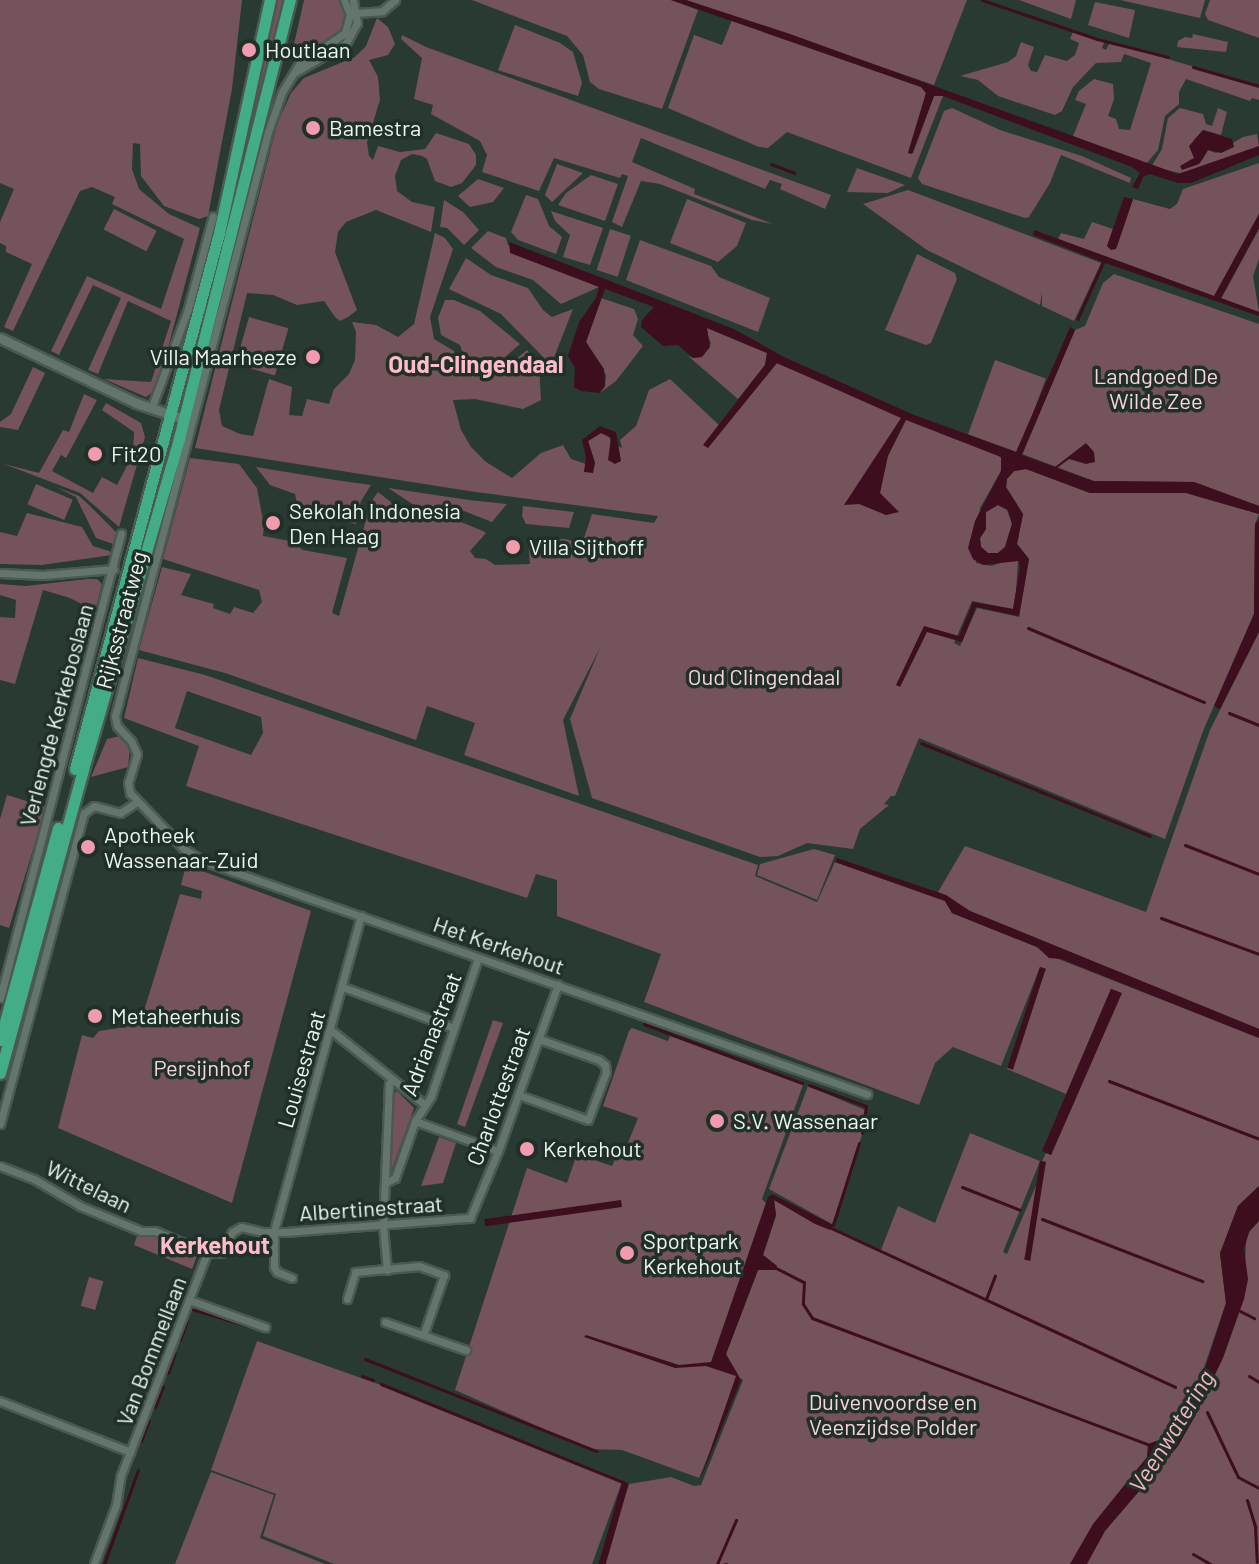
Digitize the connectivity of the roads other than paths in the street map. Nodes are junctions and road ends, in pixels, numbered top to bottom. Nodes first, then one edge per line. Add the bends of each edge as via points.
1 (270, 0) edge
2 (290, 0) edge
3 (344, 0) edge
4 (353, 0) edge
5 (395, 0) edge
6 (354, 13) junction
7 (213, 216) dead end
8 (0, 338) edge
9 (151, 409) junction
10 (168, 414) junction
11 (184, 419) junction
12 (121, 534) dead end
13 (114, 569) junction
14 (0, 573) edge
15 (137, 802) junction
16 (361, 916) junction
17 (478, 958) junction
18 (558, 984) junction
19 (343, 987) junction
20 (0, 998) edge
21 (454, 1028) junction
22 (332, 1031) junction
23 (539, 1039) junction
24 (0, 1040) edge
25 (0, 1073) edge
26 (392, 1079) junction
27 (867, 1094) dead end
28 (519, 1095) junction
29 (425, 1105) junction
30 (415, 1121) junction
31 (0, 1124) edge
32 (498, 1151) junction
33 (0, 1166) edge
34 (385, 1183) junction
35 (470, 1218) joint
36 (383, 1226) junction
37 (274, 1231) junction
38 (207, 1253) junction
39 (387, 1270) junction
40 (292, 1278) dead end
41 (347, 1299) dead end
42 (189, 1300) junction
43 (385, 1322) dead end
44 (265, 1327) dead end
45 (424, 1333) junction
46 (466, 1350) dead end
47 (0, 1401) edge
48 (130, 1452) junction
49 (94, 1564) edge

1 - 10 main road, Rijksstraatweg via 219,233
2 - 11 main road, Rijksstraatweg
3 - 6 street
4 - 6 street
5 - 6 street via 382,11
6 - 15 street, Rijksstraatweg via 354,31 346,43 294,73 268,132 115,716 136,750 128,783
7 - 9 street via 188,309
8 - 9 street
9 - 10 street
10 - 11 street
10 - 24 main road, Rijksstraatweg
11 - 25 main road, Rijksstraatweg
12 - 13 street, Verlengde Kerkeboslaan
13 - 14 street
13 - 20 street, Verlengde Kerkeboslaan
15 - 16 street, Het Kerkehout via 192,856
15 - 31 street via 120,813 94,806 83,816
16 - 17 street, Het Kerkehout
16 - 19 street, Louisestraat
17 - 18 street, Het Kerkehout
17 - 21 street, Adrianastraat
18 - 23 street, Charlottestraat
18 - 27 street, Het Kerkehout
19 - 21 street
19 - 22 street, Louisestraat
21 - 29 street, Adrianastraat
22 - 26 street
22 - 37 street, Louisestraat
23 - 28 street, Charlottestraat
23 - 28 street via 605,1065 606,1072 588,1120
26 - 29 street
26 - 34 street
28 - 32 street, Charlottestraat
29 - 30 street, Adrianastraat
30 - 32 street
30 - 34 street, Adrianastraat via 395,1178
32 - 35 street, Charlottestraat
33 - 38 street, Wittelaan via 80,1206
34 - 36 street
35 - 36 street, Albertinestraat
36 - 37 street, Albertinestraat
36 - 39 street
37 - 38 street, Van Bommellaan via 241,1227 232,1232 221,1253
37 - 40 street, Louisestraat via 274,1267
38 - 42 street, Van Bommellaan
39 - 41 street via 355,1272
39 - 45 street via 419,1266 444,1275
42 - 44 street
42 - 48 street, Van Bommellaan
43 - 45 street
45 - 46 street
47 - 48 street, Van Bommellaan
48 - 49 street

